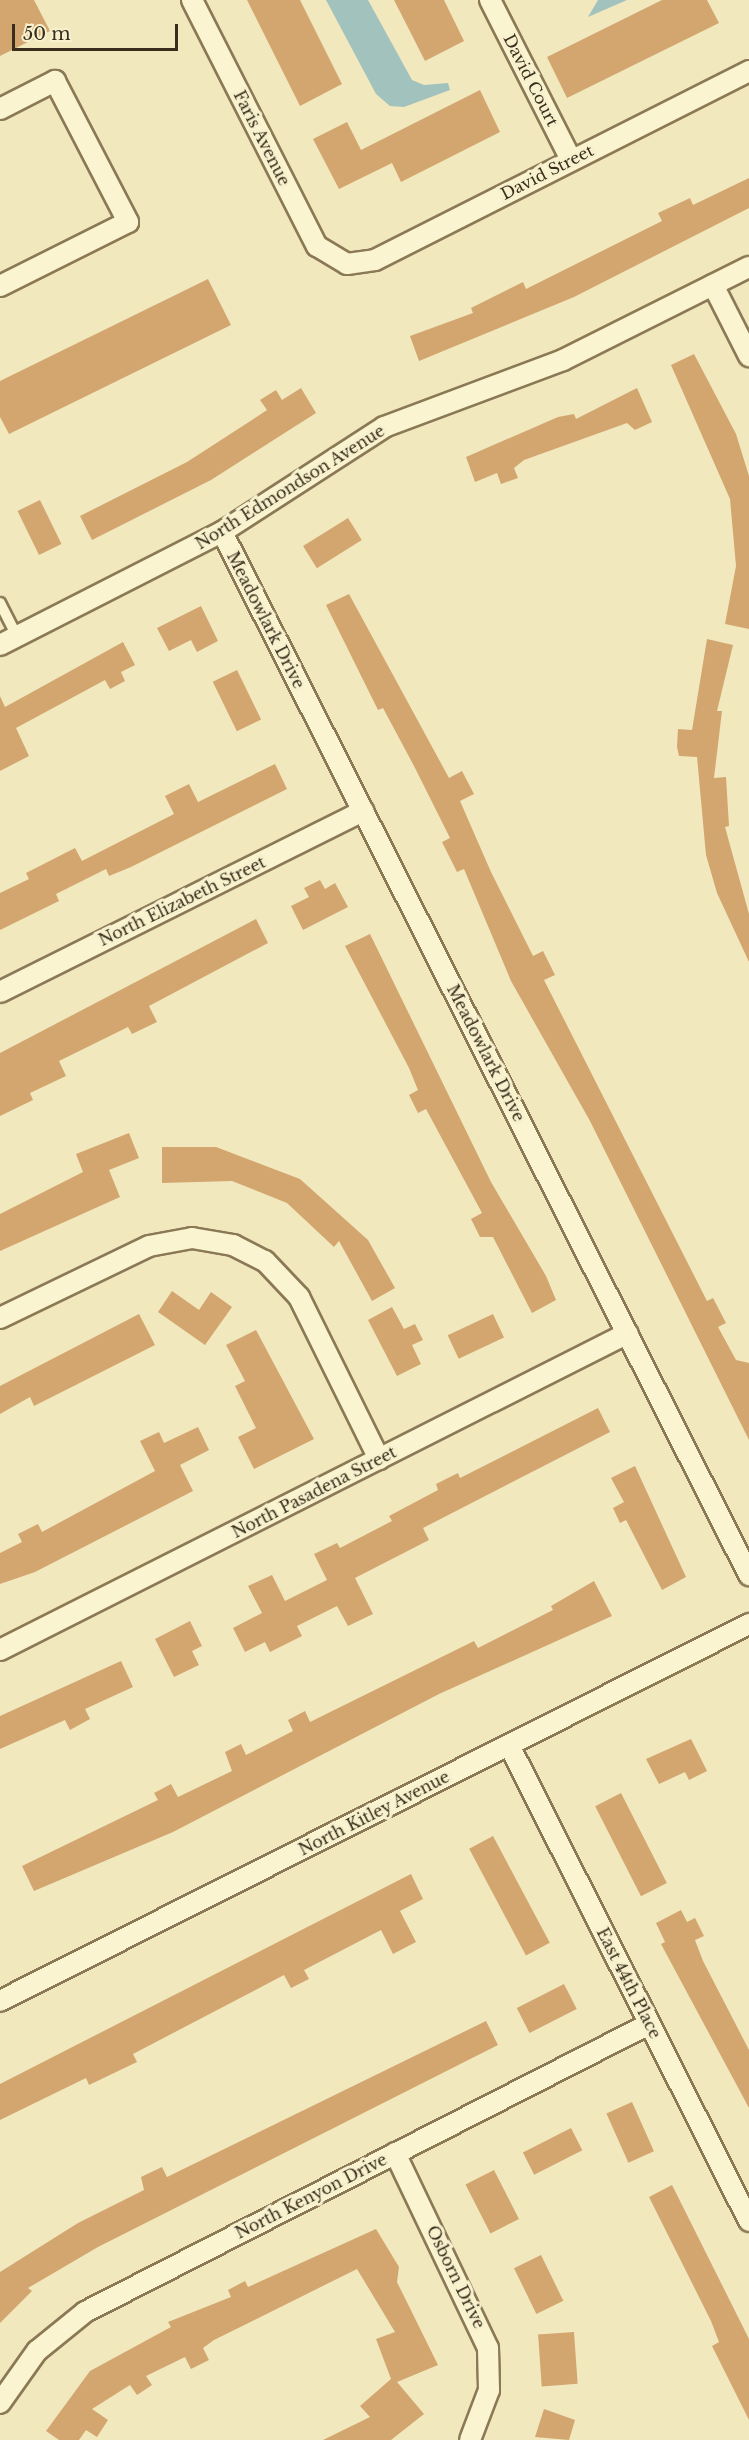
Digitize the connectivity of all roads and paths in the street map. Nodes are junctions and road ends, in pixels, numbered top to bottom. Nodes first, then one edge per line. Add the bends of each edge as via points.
1 (192, 0) edge
2 (490, 0) edge
3 (749, 71) edge
4 (0, 109) edge
5 (571, 160) junction
6 (343, 264) joint
7 (749, 267) edge
8 (713, 285) junction
9 (0, 286) edge
10 (749, 356) edge
11 (222, 532) junction
12 (0, 603) edge
13 (8, 641) edge
14 (363, 811) junction
15 (0, 992) edge
16 (0, 1318) edge
17 (628, 1333) junction
18 (379, 1459) junction
19 (749, 1575) edge
20 (749, 1624) edge
21 (0, 1650) edge
22 (509, 1745) junction
23 (0, 2001) edge
24 (649, 2024) junction
25 (395, 2153) junction
26 (749, 2221) edge
27 (0, 2403) edge
28 (470, 2440) edge

1 - 6 street, Faris Avenue via 317,246
2 - 5 street, David Court
3 - 5 street, David Street
4 - 9 street via 55,81 128,222
5 - 6 street, David Street via 375,260
7 - 8 street, North Edmondson Avenue
8 - 10 street
8 - 11 street, North Edmondson Avenue via 562,360 384,427
11 - 13 street, North Edmondson Avenue
11 - 14 street, Meadowlark Drive
12 - 13 lane
14 - 15 street, North Elizabeth Street
14 - 17 street, Meadowlark Drive
16 - 18 street via 149,1246 192,1238 233,1245 265,1261 299,1297
17 - 18 street, North Pasadena Street
17 - 19 street, Meadowlark Drive
18 - 21 street, North Pasadena Street
20 - 22 street, North Kitley Avenue
22 - 23 street, North Kitley Avenue
22 - 24 street, East 44th Place
24 - 25 street, North Kenyon Drive
24 - 26 street, East 44th Place
25 - 27 street, North Kenyon Drive via 85,2312 37,2351
25 - 28 street, Osborn Drive via 488,2348 489,2390

